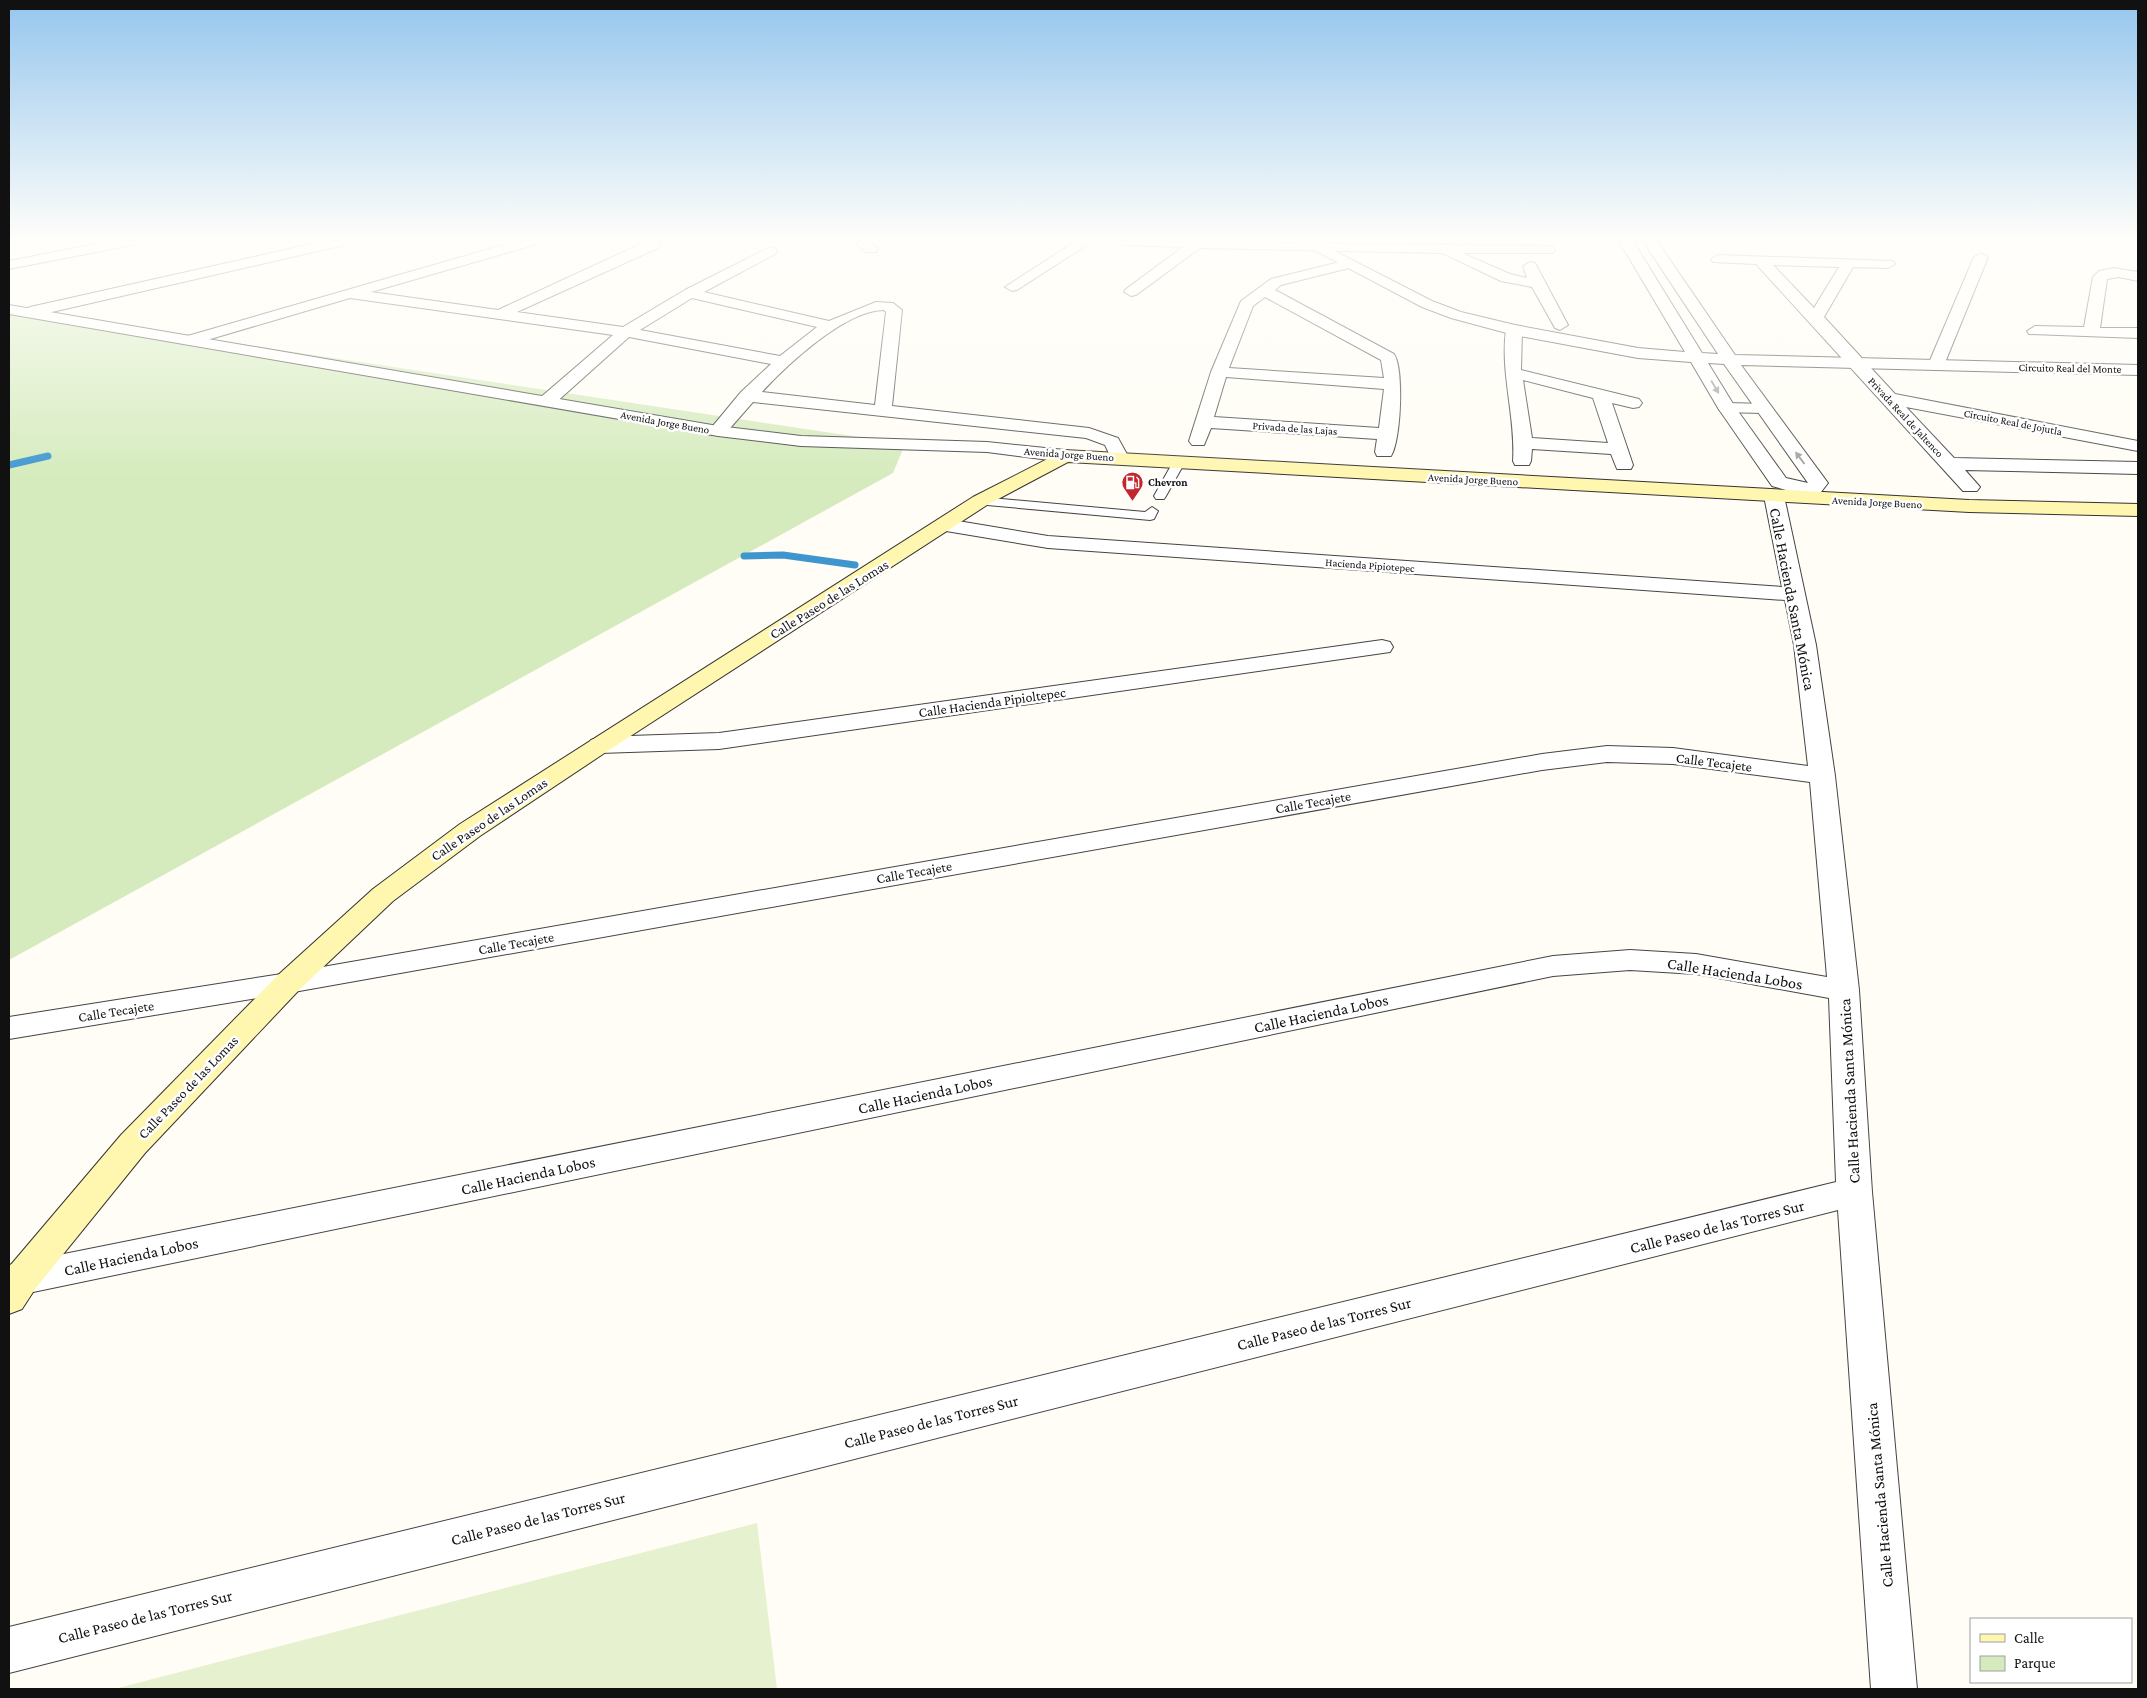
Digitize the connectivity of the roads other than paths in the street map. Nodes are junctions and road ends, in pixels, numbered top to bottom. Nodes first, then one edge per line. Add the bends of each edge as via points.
1 (77, 320) edge
2 (259, 320) edge
3 (538, 320) edge
4 (645, 320) edge
5 (807, 320) edge
6 (840, 320) edge
7 (893, 320) edge
8 (1240, 320) edge
9 (1320, 320) edge
10 (1474, 320) edge
11 (1557, 320) edge
12 (1675, 320) edge
13 (1705, 320) edge
14 (1818, 320) edge
15 (1955, 320) edge
16 (2094, 320) edge
17 (828, 325) junction
18 (1560, 325) dead end
19 (1514, 330) junction
20 (2036, 331) dead end
21 (626, 332) junction
22 (2092, 332) junction
23 (2138, 333) edge
24 (190, 340) junction
25 (1698, 358) junction
26 (1732, 360) junction
27 (785, 362) junction
28 (1857, 363) junction
29 (1936, 365) junction
30 (2138, 370) edge
31 (1219, 372) junction
32 (1514, 373) junction
33 (1391, 384) junction
34 (1601, 395) junction
35 (747, 396) junction
36 (1888, 398) junction
37 (547, 401) junction
38 (1633, 403) dead end
39 (1727, 408) junction
40 (1762, 408) junction
41 (884, 412) junction
42 (1204, 422) junction
43 (718, 431) junction
44 (1387, 434) junction
45 (1198, 441) dead end
46 (2138, 446) edge
47 (1618, 449) junction
48 (1384, 452) dead end
49 (1066, 456) junction
50 (1120, 458) junction
51 (1179, 462) junction
52 (1951, 464) junction
53 (1625, 466) dead end
54 (2138, 468) edge
55 (1970, 487) dead end
56 (1160, 496) dead end
57 (1774, 496) junction
58 (980, 501) junction
59 (2138, 510) edge
60 (1152, 511) dead end
61 (946, 525) junction
62 (1795, 594) junction
63 (1382, 647) dead end
64 (600, 745) junction
65 (1822, 776) junction
66 (288, 983) junction
67 (1844, 990) junction
68 (9, 1028) edge
69 (1854, 1192) junction
70 (13, 1286) edge
71 (9, 1650) edge
72 (1894, 1689) edge

1 - 24 street, Avenida Jorge Bueno
2 - 24 street
3 - 21 street
4 - 21 street
5 - 17 street
6 - 17 street
7 - 41 street
8 - 31 street
9 - 33 street via 1388,357
10 - 19 street, Circuito Real del Monte
11 - 18 street
12 - 25 street
13 - 26 street
14 - 28 street, Privada Real de Jaltenco
15 - 29 street
16 - 22 street
17 - 27 street
19 - 25 street, Circuito Real del Monte via 1638,353
19 - 32 street
20 - 22 street
21 - 27 street
21 - 37 street
22 - 23 street
24 - 37 street, Avenida Jorge Bueno
25 - 26 street, Circuito Real del Monte
25 -> 39 street
26 - 28 street, Circuito Real del Monte
26 - 40 street
27 - 35 street
28 - 29 street, Circuito Real del Monte
28 - 36 street, Privada Real de Jaltenco
29 - 30 street, Circuito Real del Monte
31 - 33 street
31 - 42 street
32 - 34 street
32 - 47 street via 1524,452
33 - 44 street
34 - 38 street
34 - 47 street
35 - 41 street
35 - 43 street
36 - 46 street, Circuito Real de Jojutla
36 - 52 street, Privada Real de Jaltenco
37 - 43 street, Avenida Jorge Bueno
39 - 40 street
39 -> 40 street via 1779,482 1802,489 1814,488 1818,484
41 - 50 street via 1089,433 1112,442
42 - 44 street, Privada de las Lajas
42 - 45 street
43 - 49 street, Avenida Jorge Bueno via 801,441 987,447
44 - 48 street
47 - 53 street
49 - 50 main road, Avenida Jorge Bueno
49 - 58 main road, Calle Paseo de las Lomas
50 - 51 main road, Avenida Jorge Bueno
51 - 56 lane
51 - 57 main road, Avenida Jorge Bueno
52 - 54 street
52 - 55 street, Privada Real de Jaltenco
57 - 59 main road, Avenida Jorge Bueno via 2011,508
57 - 62 street, Calle Hacienda Santa Mónica
58 - 60 lane via 1150,516
58 - 61 main road, Calle Paseo de las Lomas
61 - 62 street, Hacienda Pipiotepec via 1048,542
61 - 64 main road, Calle Paseo de las Lomas
62 - 65 street, Calle Hacienda Santa Mónica via 1805,644
63 - 64 street, Calle Hacienda Pipioltepec via 719,741
64 - 66 main road, Calle Paseo de las Lomas via 470,830 383,895
65 - 66 street, Calle Tecajete via 1673,756 1607,754 1542,762
65 - 67 street, Calle Hacienda Santa Mónica
66 - 68 street, Calle Tecajete
66 - 70 main road, Calle Paseo de las Lomas via 133,1144
67 - 69 street, Calle Hacienda Santa Mónica
67 - 70 street, Calle Hacienda Lobos via 1696,964 1630,960 1553,966
69 - 71 street, Calle Paseo de las Torres Sur
69 - 72 street, Calle Hacienda Santa Mónica

